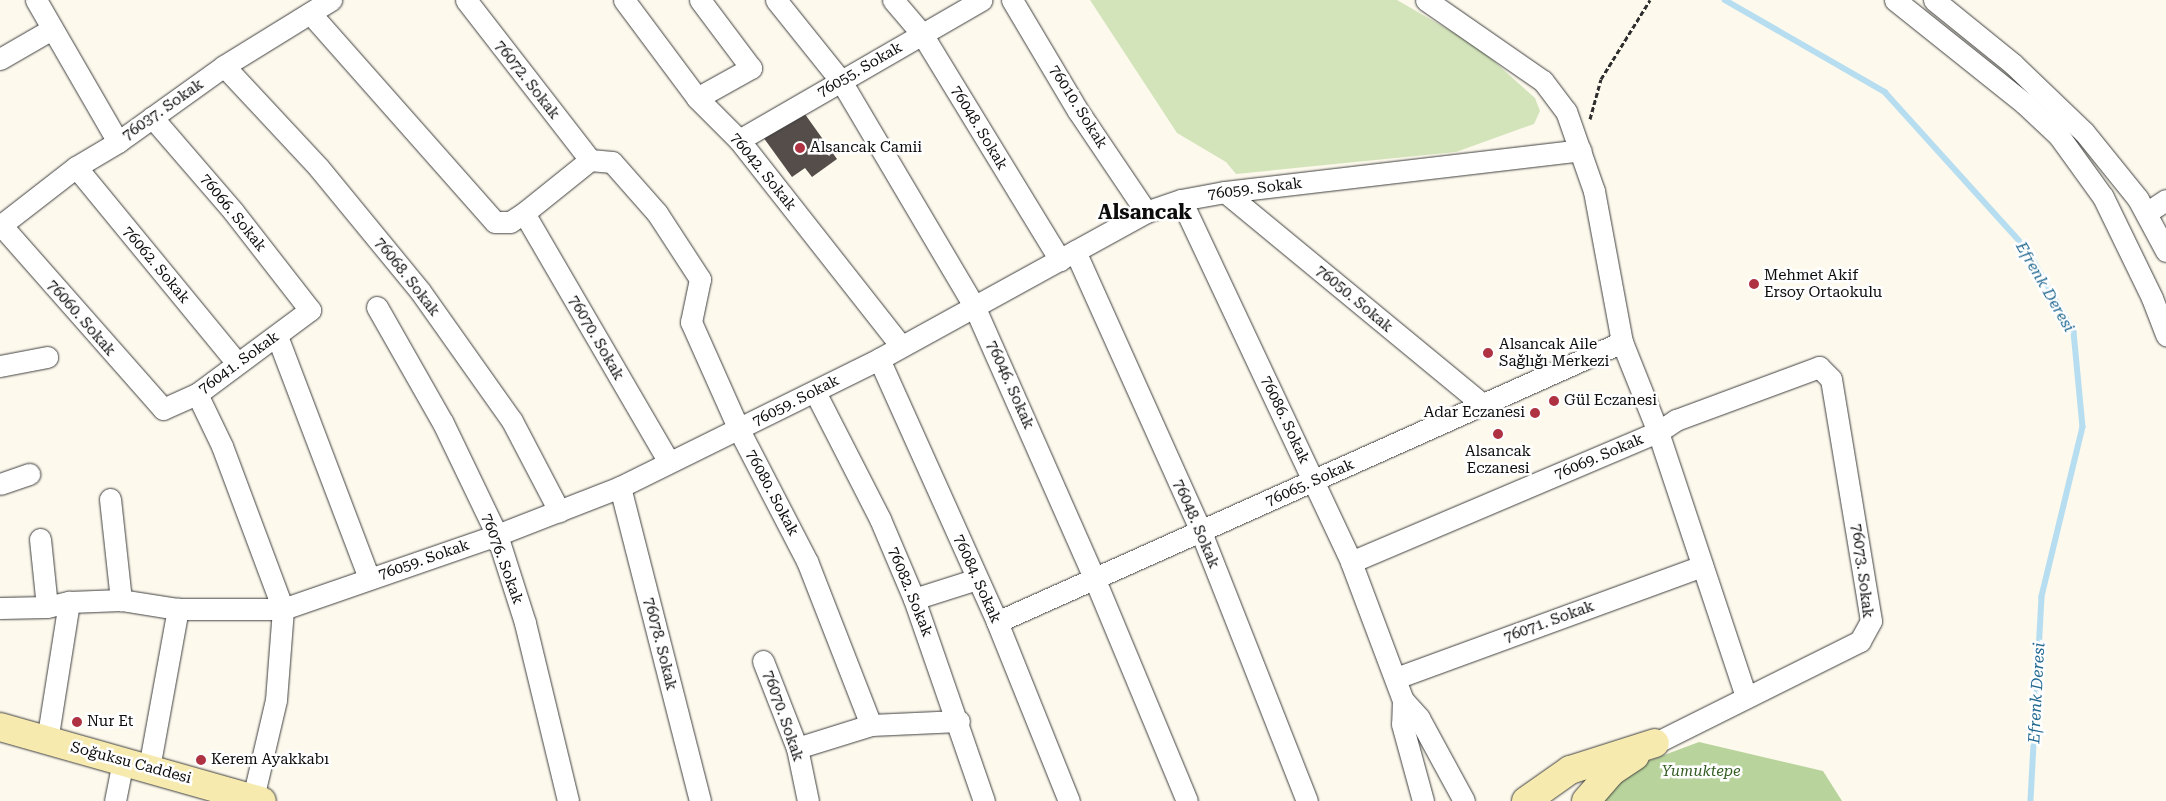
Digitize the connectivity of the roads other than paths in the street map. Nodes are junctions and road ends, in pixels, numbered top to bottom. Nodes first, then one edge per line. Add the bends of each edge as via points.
1 (36, 0) edge
2 (331, 0) edge
3 (466, 0) edge
4 (624, 0) edge
5 (700, 0) edge
6 (776, 0) edge
7 (894, 0) edge
8 (981, 0) edge
9 (1012, 0) edge
10 (1426, 0) edge
11 (1895, 0) edge
12 (1934, 0) edge
13 (310, 13) junction
14 (52, 29) junction
15 (922, 34) junction
16 (0, 59) edge
17 (224, 66) junction
18 (841, 81) junction
19 (697, 98) junction
20 (152, 117) junction
21 (738, 140) junction
22 (118, 142) junction
23 (1581, 150) junction
24 (590, 160) junction
25 (76, 168) junction
26 (1225, 192) junction
27 (1180, 200) junction
28 (2166, 200) edge
29 (1146, 212) junction
30 (524, 213) junction
31 (2146, 213) junction
32 (0, 226) edge
33 (2166, 250) edge
34 (1067, 256) junction
35 (377, 307) dead end
36 (976, 308) junction
37 (310, 310) joint
38 (2166, 335) edge
39 (277, 336) junction
40 (1622, 342) junction
41 (901, 346) junction
42 (47, 356) dead end
43 (879, 359) junction
44 (237, 363) junction
45 (0, 366) edge
46 (1820, 367) joint
47 (815, 392) junction
48 (197, 394) junction
49 (1484, 406) junction
50 (163, 409) joint
51 (739, 430) junction
52 (1658, 432) junction
53 (669, 462) junction
54 (29, 474) dead end
55 (1314, 482) junction
56 (0, 484) edge
57 (620, 487) junction
58 (110, 499) dead end
59 (559, 511) junction
60 (1201, 532) junction
61 (497, 535) junction
62 (40, 539) dead end
63 (1350, 562) junction
64 (1702, 566) junction
65 (369, 578) junction
66 (977, 578) junction
67 (1096, 580) junction
68 (914, 599) junction
69 (121, 600) junction
70 (69, 602) junction
71 (47, 607) junction
72 (0, 608) edge
73 (178, 609) junction
74 (282, 609) junction
75 (997, 622) junction
76 (763, 662) dead end
77 (1396, 678) junction
78 (1746, 697) junction
79 (1403, 700) junction
80 (959, 722) junction
81 (872, 725) junction
82 (0, 727) edge
83 (47, 741) junction
84 (1655, 743) junction
85 (796, 748) junction
86 (136, 764) junction
87 (210, 793) edge
88 (257, 800) edge
89 (115, 801) edge
90 (568, 801) edge
91 (700, 801) edge
92 (808, 801) edge
93 (984, 801) edge
94 (1069, 801) edge
95 (1187, 801) edge
96 (1307, 801) edge
97 (1423, 801) edge
98 (1464, 801) edge
99 (1526, 801) edge
100 (1586, 801) edge

1 - 14 street
2 - 13 street, 76037. Sokak
3 - 24 street, 76072. Sokak
4 - 19 street, 76042. Sokak
5 - 19 street via 751,68
6 - 18 street, 76046. Sokak
7 - 15 street, 76048. Sokak
8 - 15 street, 76055. Sokak
9 - 29 street, 76010. Sokak via 1078,111
10 - 23 street via 1543,81 1566,111
11 - 38 street via 2024,103 2059,136 2103,197 2152,298
12 - 31 street via 2013,64 2084,132
13 - 17 street, 76037. Sokak
13 - 30 street via 495,222 510,222
14 - 16 street
14 - 22 street
15 - 18 street, 76055. Sokak
15 - 34 street, 76048. Sokak
17 - 20 street, 76037. Sokak
17 - 59 street, 76068. Sokak via 319,168 420,290 512,421
18 - 21 street, 76055. Sokak
18 - 36 street, 76046. Sokak
19 - 21 street, 76042. Sokak
20 - 22 street, 76037. Sokak
20 - 37 street, 76066. Sokak via 233,211
21 - 41 street, 76042. Sokak
22 - 25 street, 76037. Sokak
23 - 26 street, 76059. Sokak
23 - 40 street via 1594,191
24 - 30 street
24 - 51 street, 76080. Sokak via 612,162 657,213 700,279 691,322
25 - 32 street, 76037. Sokak
25 - 44 street, 76062. Sokak
26 - 27 street, 76059. Sokak
26 - 49 street, 76050. Sokak
27 - 29 street, 76059. Sokak
27 - 55 street, 76086. Sokak
28 - 31 street
29 - 34 street, 76059. Sokak
30 - 53 street, 76070. Sokak
31 - 33 street
32 - 50 street, 76060. Sokak
34 - 36 street, 76059. Sokak
34 - 60 street, 76048. Sokak
35 - 61 street, 76076. Sokak via 444,423
36 - 41 street, 76059. Sokak
36 - 67 street, 76046. Sokak
37 - 39 street, 76041. Sokak
39 - 44 street, 76041. Sokak
39 - 65 street
40 - 49 street, 76065. Sokak
40 - 52 street
41 - 43 street, 76059. Sokak
42 - 45 street
43 - 47 street, 76059. Sokak
43 - 66 street, 76084. Sokak
44 - 48 street, 76041. Sokak
46 - 52 street, 76069. Sokak via 1676,420
46 - 78 street, 76073. Sokak via 1831,379 1871,621 1860,640
47 - 51 street, 76059. Sokak
47 - 68 street, 76082. Sokak via 880,519
48 - 50 street, 76041. Sokak
48 - 74 street via 222,446
49 - 55 street, 76065. Sokak
51 - 53 street, 76059. Sokak
51 - 81 street, 76080. Sokak via 807,561
52 - 63 street, 76069. Sokak
52 - 64 street
53 - 57 street, 76059. Sokak
54 - 56 street
55 - 60 street, 76065. Sokak
55 - 63 street, 76086. Sokak
57 - 59 street, 76059. Sokak
57 - 91 street, 76078. Sokak
58 - 69 street
59 - 61 street, 76059. Sokak
60 - 67 street, 76065. Sokak
60 - 96 street, 76048. Sokak
61 - 65 street, 76059. Sokak
61 - 90 street, 76076. Sokak via 525,623
62 - 71 street
63 - 77 street, 76086. Sokak
64 - 77 street, 76071. Sokak
64 - 78 street
65 - 74 street, 76059. Sokak
66 - 68 street
66 - 75 street, 76084. Sokak
67 - 75 street, 76065. Sokak
67 - 95 street, 76046. Sokak
68 - 80 street, 76082. Sokak
69 - 70 street, 76059. Sokak
69 - 73 street, 76059. Sokak
70 - 71 street, 76059. Sokak
70 - 83 street
71 - 72 street, 76059. Sokak
73 - 74 street, 76059. Sokak
73 - 86 street
74 - 88 street via 276,700
75 - 94 street, 76084. Sokak
76 - 85 street, 76070. Sokak
77 - 79 street, 76086. Sokak
78 - 84 street, 76073. Sokak
79 - 97 street, 76086. Sokak via 1402,724
79 - 98 street, 76086. Sokak via 1419,718
80 - 81 street
80 - 93 street, 76082. Sokak
81 - 85 street
82 - 83 street, Soğuksu Caddesi
83 - 86 street, Soğuksu Caddesi
84 - 99 street via 1570,770
84 - 100 street via 1611,772
85 - 92 street, 76070. Sokak
86 - 87 street, Soğuksu Caddesi
86 - 89 street
87 - 88 street, Soğuksu Caddesi

